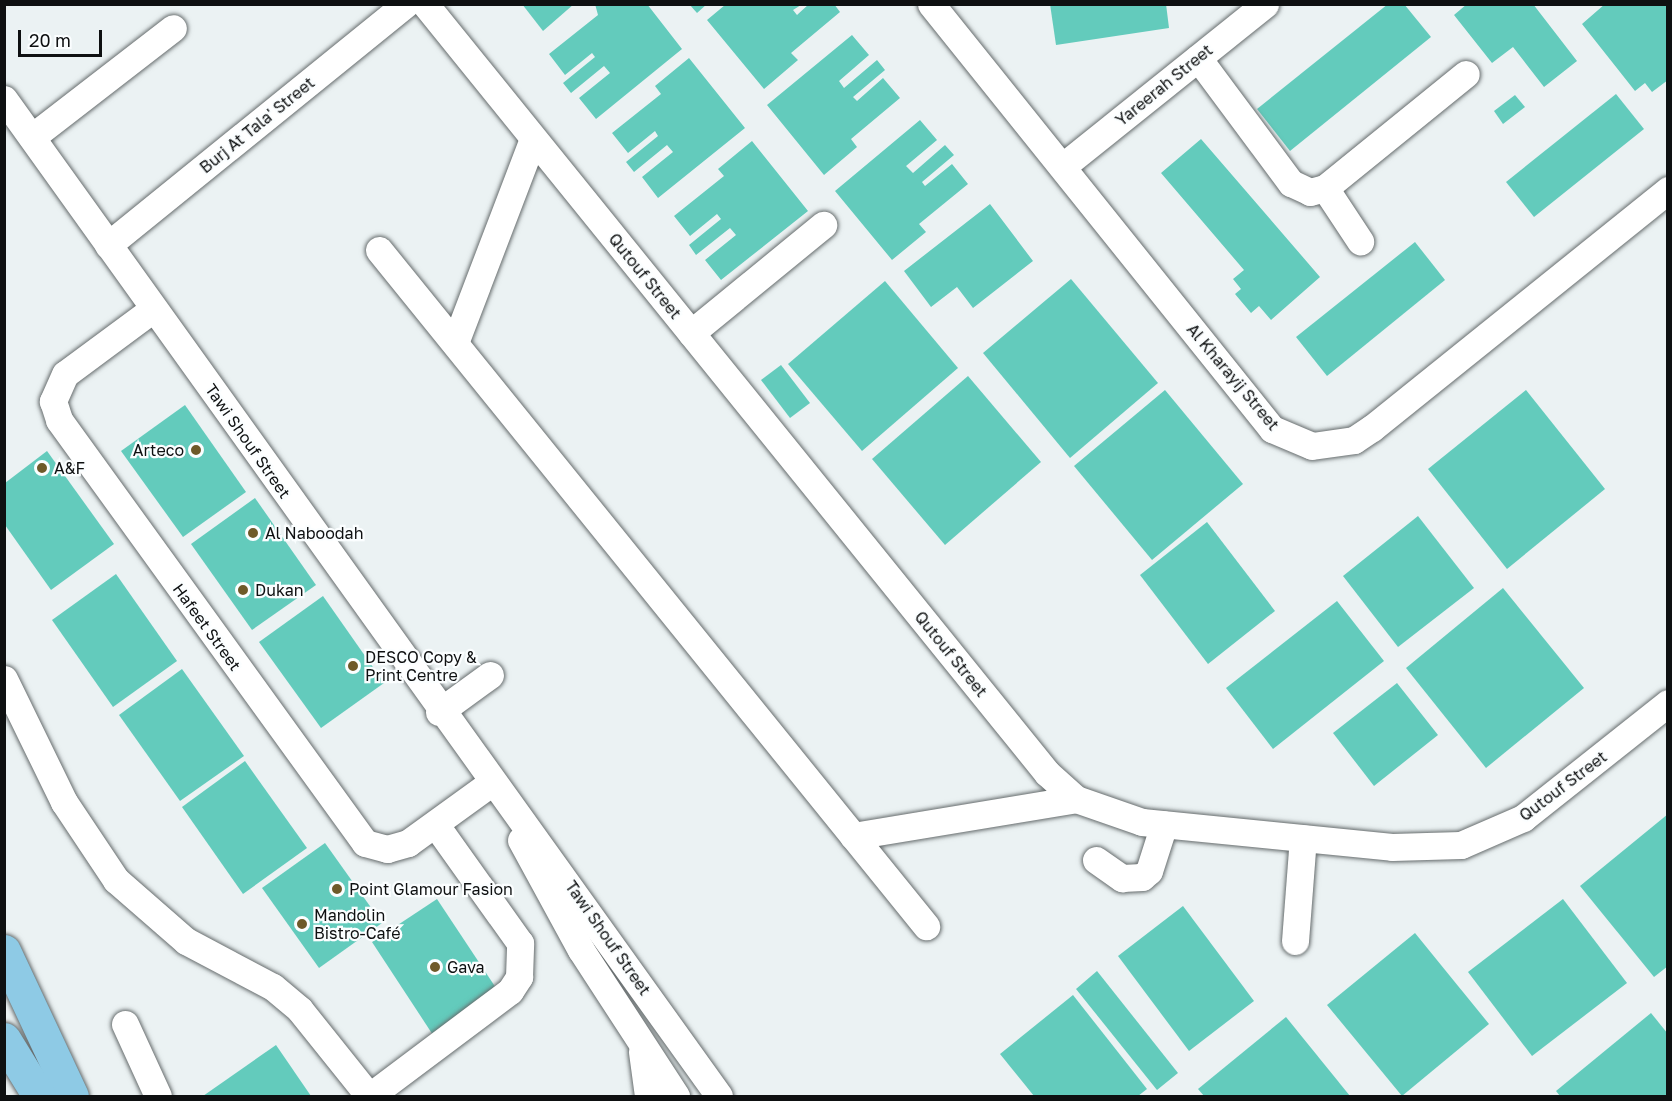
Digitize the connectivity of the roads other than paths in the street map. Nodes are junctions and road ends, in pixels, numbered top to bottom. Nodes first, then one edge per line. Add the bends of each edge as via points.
1 (406, 4) edge
2 (425, 4) edge
3 (931, 4) edge
4 (1265, 4) edge
5 (173, 28) dead end
6 (1198, 58) junction
7 (1466, 74) dead end
8 (4, 99) edge
9 (32, 137) junction
10 (533, 139) junction
11 (1063, 166) junction
12 (1325, 188) junction
13 (1668, 190) edge
14 (823, 225) dead end
15 (1360, 241) dead end
16 (108, 245) junction
17 (380, 250) dead end
18 (153, 309) junction
19 (691, 333) junction
20 (455, 343) junction
21 (490, 675) dead end
22 (4, 679) edge
23 (1668, 704) edge
24 (439, 712) junction
25 (490, 783) junction
26 (1076, 799) junction
27 (435, 824) junction
28 (1164, 824) junction
29 (853, 836) junction
30 (1303, 838) junction
31 (1096, 860) dead end
32 (926, 926) dead end
33 (1295, 940) dead end
34 (4, 951) edge
35 (125, 1024) dead end
36 (4, 1039) edge
37 (641, 1048) junction
38 (39, 1096) edge
39 (72, 1096) edge
40 (158, 1096) edge
41 (370, 1096) edge
42 (648, 1096) edge
43 (676, 1096) edge
44 (718, 1096) edge

1 - 16 street, Burj At Tala' Street
2 - 10 street, Qutouf Street
3 - 11 street, Al Kharayij Street
4 - 6 street, Yareerah Street
5 - 9 street
6 - 11 street, Yareerah Street
6 - 12 street via 1291,183 1310,192
7 - 12 street
8 - 9 street, Tawi Shouf Street
9 - 16 street, Tawi Shouf Street
10 - 19 street, Qutouf Street
10 - 20 street
11 - 13 street, Al Kharayij Street via 1272,429 1312,446 1354,440 1372,428
12 - 15 street
14 - 19 street
16 - 18 street, Tawi Shouf Street
17 - 20 street
18 - 24 street, Tawi Shouf Street
18 - 27 street, Hafeet Street via 65,374 53,401 59,420 356,835 387,849
19 - 26 street, Qutouf Street via 1047,773
20 - 29 street
21 - 24 street
22 - 41 street via 64,802 116,880 186,941 273,987 300,1010
23 - 30 street, Qutouf Street via 1524,818 1493,834 1426,849
24 - 25 street, Tawi Shouf Street
25 - 27 street, Hafeet Street
25 - 37 street, Tawi Shouf Street
25 - 44 street, Tawi Shouf Street via 542,844
26 - 28 street, Qutouf Street via 1119,818
26 - 29 street
27 - 41 street via 519,943 519,977 510,991
28 - 30 street, Qutouf Street
28 - 31 street via 1149,871 1142,877 1122,878
29 - 32 street
30 - 33 street
34 - 39 main road
35 - 40 street
36 - 38 main road
37 - 42 street
37 - 43 street, Tawi Shouf Street

